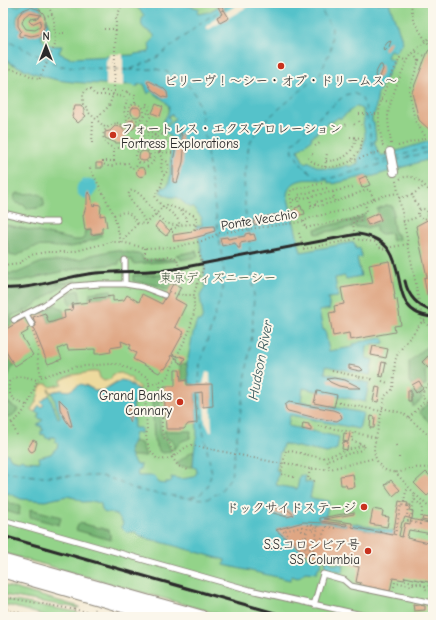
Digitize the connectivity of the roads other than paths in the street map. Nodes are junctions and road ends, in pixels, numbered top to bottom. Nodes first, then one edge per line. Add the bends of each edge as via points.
1 (390, 150) road end
2 (394, 172) road end
3 (3, 213) edge
4 (57, 222) dead end
5 (125, 260) dead end
6 (125, 284) junction
7 (164, 295) road end
8 (26, 314) junction
9 (14, 320) dead end
10 (32, 326) road end
11 (3, 520) edge
12 (3, 561) edge
13 (3, 572) edge
14 (433, 603) edge
15 (314, 605) junction
16 (433, 613) edge
17 (163, 617) edge
18 (201, 617) edge
19 (371, 617) edge

1 - 2 street
3 - 4 lane via 42,222
5 - 6 lane
6 - 7 lane
6 - 8 lane via 70,287
8 - 9 lane
8 - 10 lane
11 - 15 lane via 235,586
12 - 18 street
13 - 17 street
14 - 15 lane via 351,586 344,580 323,574
14 - 16 lane
15 - 19 lane

